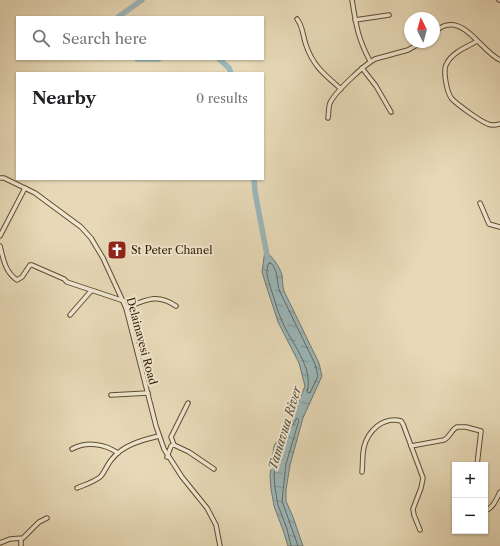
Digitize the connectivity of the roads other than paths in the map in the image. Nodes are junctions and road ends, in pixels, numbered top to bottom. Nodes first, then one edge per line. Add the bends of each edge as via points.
1 (352, 0) edge
2 (389, 15) dead end
3 (297, 19) dead end
4 (355, 20) junction
5 (440, 28) edge
6 (477, 41) junction
7 (412, 48) edge
8 (500, 60) edge
9 (370, 62) junction
10 (362, 68) junction
11 (341, 89) junction
12 (391, 112) dead end
13 (328, 118) dead end
14 (500, 124) edge
15 (0, 178) edge
16 (25, 188) junction
17 (480, 203) dead end
18 (500, 227) edge
19 (0, 236) edge
20 (0, 246) edge
21 (91, 291) junction
22 (124, 301) junction
23 (176, 306) dead end
24 (126, 308) junction
25 (70, 315) dead end
26 (148, 393) junction
27 (111, 395) dead end
28 (188, 403) dead end
29 (159, 436) junction
30 (174, 445) junction
31 (411, 446) junction
32 (72, 449) dead end
33 (118, 453) junction
34 (167, 457) junction
35 (477, 462) edge
36 (214, 469) dead end
37 (362, 472) dead end
38 (77, 488) dead end
39 (500, 492) edge
40 (488, 510) edge
41 (47, 518) dead end
42 (420, 530) dead end
43 (21, 539) junction
44 (0, 543) edge
45 (21, 546) edge
46 (220, 546) edge

1 - 4 street
2 - 4 street
3 - 11 street via 318,70
4 - 9 street via 360,43
5 - 6 street via 449,24 458,26
6 - 8 street
6 - 14 street via 454,55 446,64 447,88 452,98 483,122
7 - 9 street
9 - 10 street
10 - 11 street
10 - 12 street
11 - 13 street via 331,101
15 - 16 street, Delainavesi Road
16 - 19 street
16 - 22 street, Delainavesi Road via 81,227 103,258
17 - 18 street via 489,224
20 - 21 street via 8,272 17,280 32,265
21 - 22 street
21 - 25 street
22 - 24 street, Delainavesi Road
23 - 24 street via 159,298 152,298
24 - 26 street, Delainavesi Road
26 - 27 street
26 - 29 street, Delainavesi Road
28 - 30 street via 171,437
29 - 33 street via 136,442
29 - 34 street, Delainavesi Road
30 - 34 street via 171,446
30 - 36 street via 190,452
31 - 35 street via 444,440 457,427 466,427 481,431
31 - 37 street via 401,421 390,420 380,424 373,430 365,445
31 - 42 street via 423,478 413,509
32 - 33 street via 98,444
33 - 38 street via 100,477
34 - 46 street, Delainavesi Road via 207,508 216,525
39 - 40 street via 495,503
41 - 43 street
43 - 44 street via 10,539
43 - 45 street

